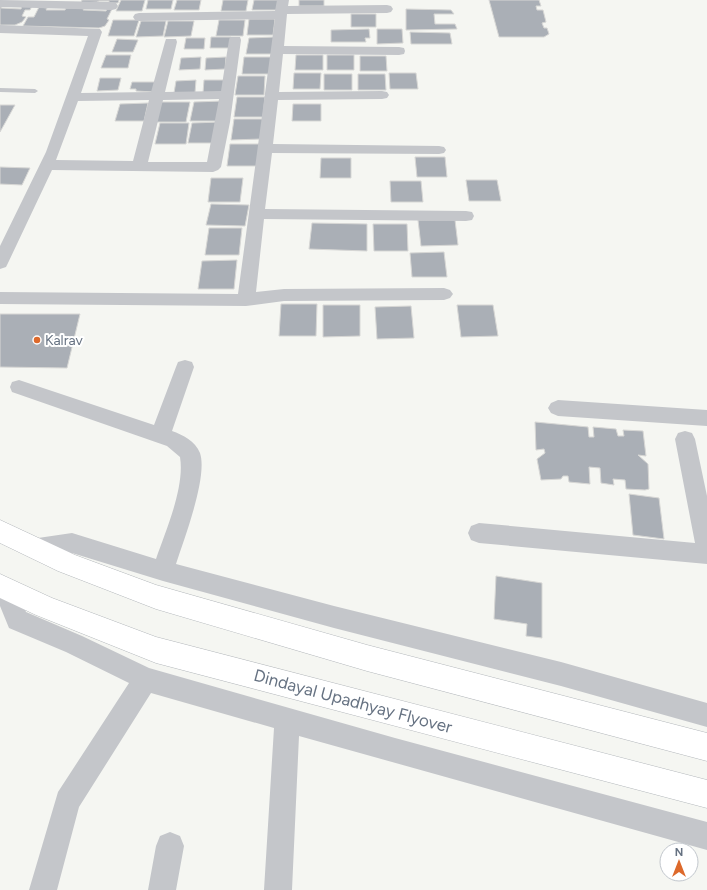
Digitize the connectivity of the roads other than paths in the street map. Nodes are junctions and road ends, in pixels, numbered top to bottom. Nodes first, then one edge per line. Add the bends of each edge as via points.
1 (76, 2) edge
2 (0, 3) edge
3 (112, 6) dead end
4 (282, 8) edge
5 (387, 9) dead end
6 (138, 17) dead end
7 (0, 29) edge
8 (235, 40) dead end
9 (172, 42) dead end
10 (277, 50) junction
11 (399, 51) dead end
12 (0, 90) edge
13 (35, 91) dead end
14 (227, 95) junction
15 (382, 95) dead end
16 (158, 96) junction
17 (272, 96) junction
18 (72, 97) junction
19 (265, 148) junction
20 (439, 150) dead end
21 (47, 165) junction
22 (139, 166) junction
23 (257, 214) junction
24 (466, 216) dead end
25 (0, 263) edge
26 (444, 294) dead end
27 (0, 298) edge
28 (246, 300) junction
29 (185, 367) dead end
30 (20, 387) dead end
31 (558, 408) dead end
32 (707, 418) edge
33 (160, 436) junction
34 (685, 439) dead end
35 (0, 531) edge
36 (479, 533) dead end
37 (707, 547) edge
38 (38, 548) junction
39 (707, 554) edge
40 (163, 571) junction
41 (3, 587) edge
42 (146, 679) junction
43 (707, 715) edge
44 (287, 720) junction
45 (707, 747) edge
46 (707, 794) edge
47 (707, 836) edge
48 (170, 846) dead end
49 (43, 890) edge
50 (162, 890) edge
51 (278, 890) edge

1 - 2 street
1 - 3 street
4 - 5 street
4 - 6 street
4 - 10 street
7 - 18 street via 96,32
8 - 14 street
9 - 16 street
10 - 11 street
10 - 17 street
12 - 13 lane
14 - 16 street
14 - 22 street via 213,167
15 - 17 street
16 - 18 street
16 - 22 street
17 - 19 street
18 - 21 street
19 - 20 street
19 - 23 street
21 - 22 street
21 - 25 street
23 - 24 street
23 - 28 street
26 - 28 street via 284,294
27 - 28 street
29 - 33 street
30 - 33 street
31 - 32 street
33 - 40 street via 184,446 190,454 192,467 188,489
34 - 37 street
35 - 38 main road
36 - 39 street
38 - 40 street via 72,543
38 - 45 main road via 67,563 156,597 367,658
40 - 43 street via 561,674
41 - 42 street via 17,620
41 - 46 main road, Dindayal Upadhyay Flyover via 46,607 156,650
42 - 44 street
42 - 49 street via 67,801
44 - 47 street
44 - 51 street
48 - 50 street

